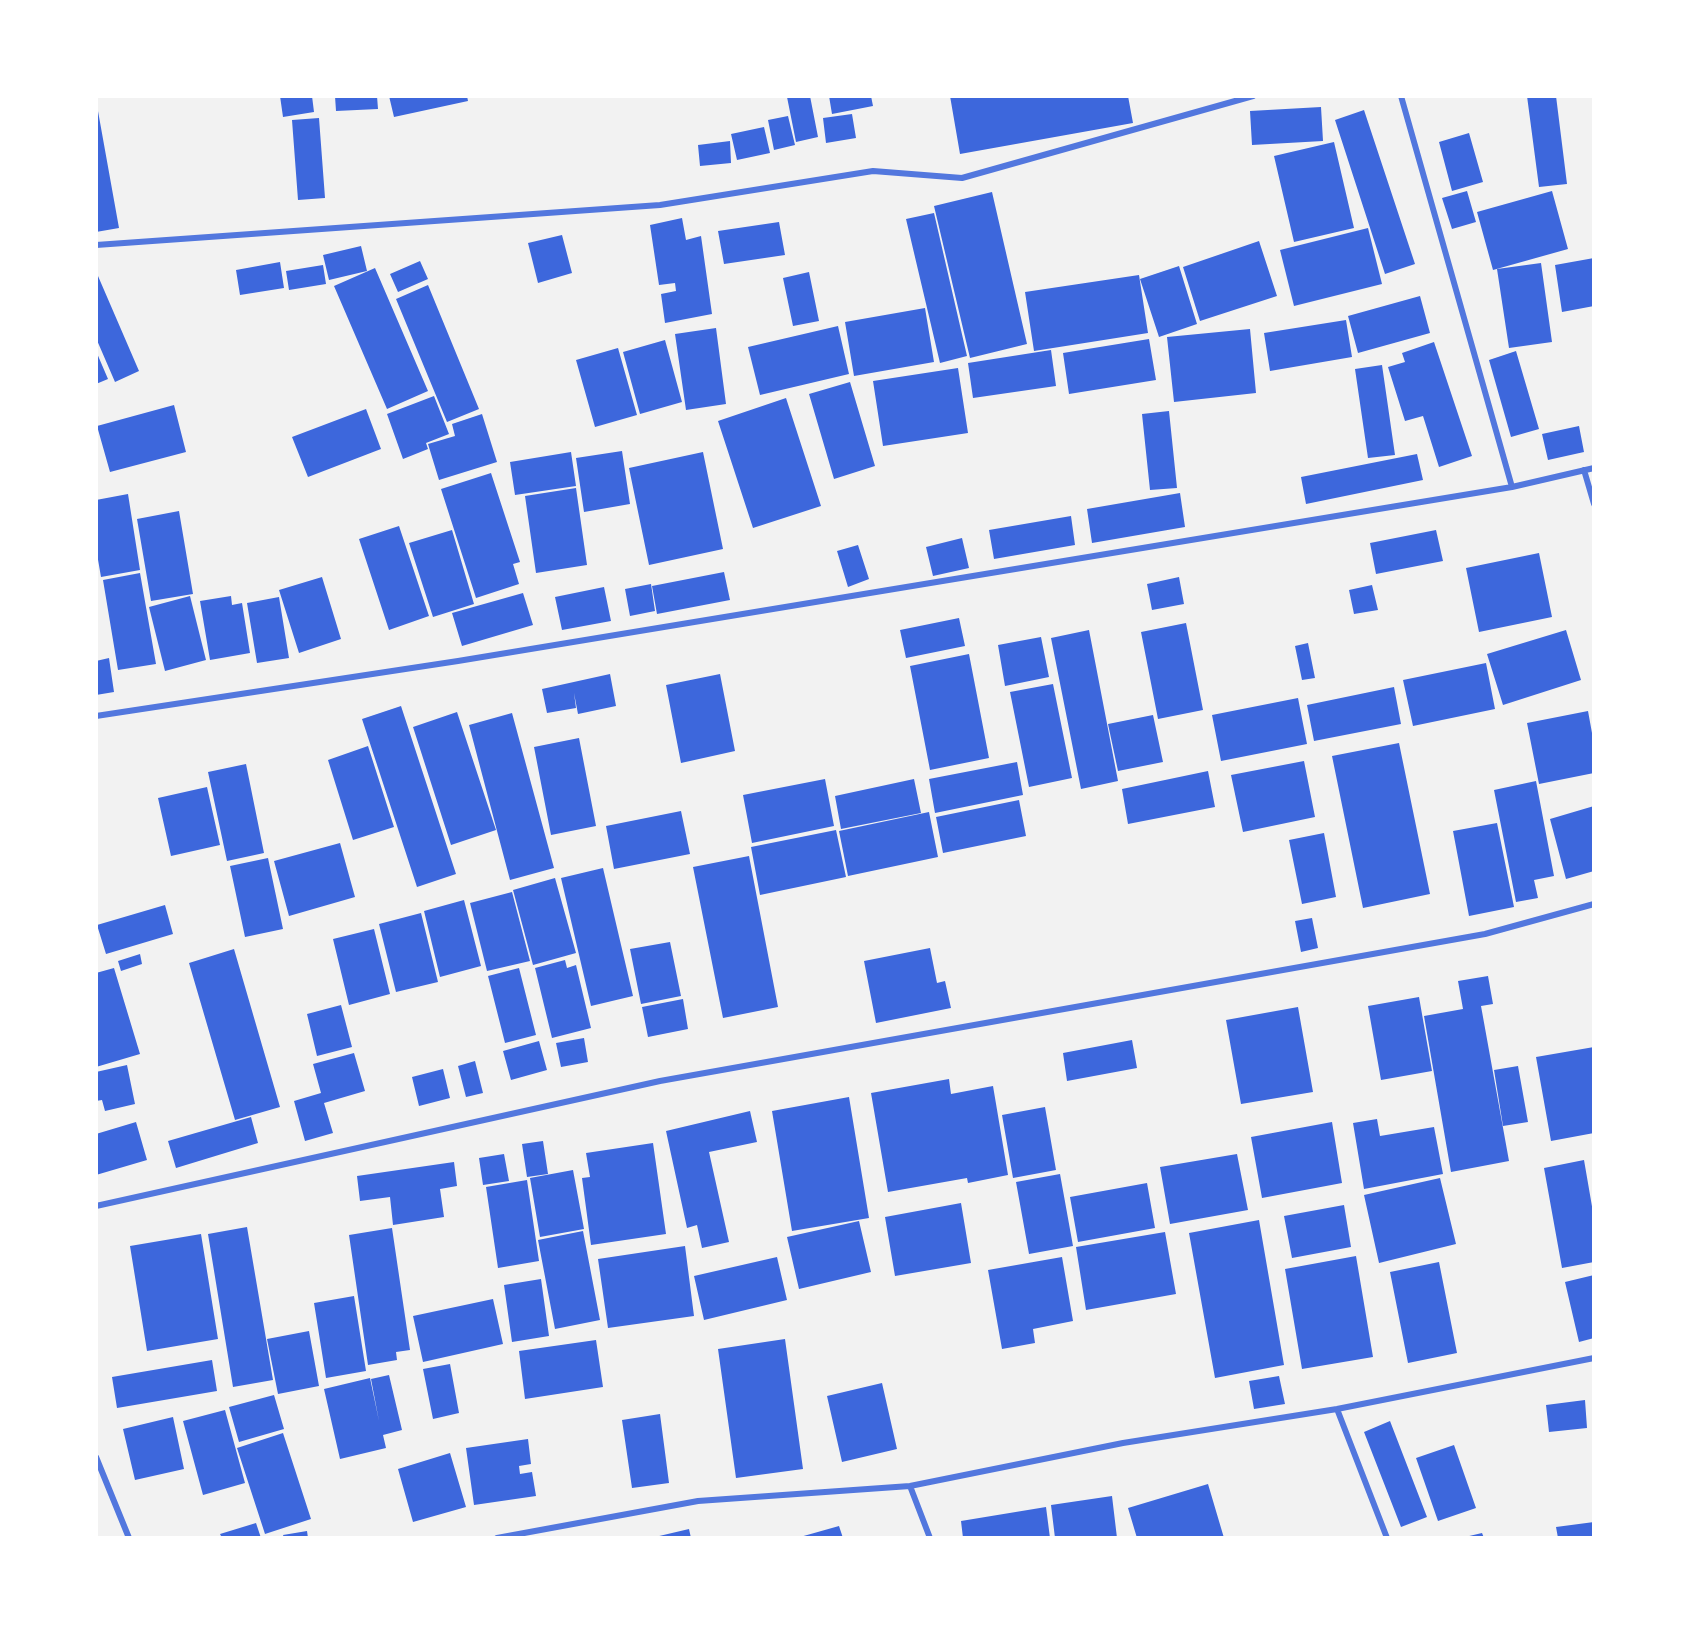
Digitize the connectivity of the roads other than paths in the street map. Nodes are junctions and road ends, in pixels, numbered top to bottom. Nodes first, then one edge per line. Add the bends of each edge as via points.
1 (1253, 96) edge
2 (1401, 96) edge
3 (96, 245) edge
4 (1594, 468) edge
5 (1584, 470) junction
6 (1512, 487) junction
7 (1594, 504) edge
8 (96, 716) edge
9 (1594, 904) edge
10 (96, 1206) edge
11 (1594, 1358) edge
12 (1337, 1409) junction
13 (96, 1457) edge
14 (910, 1486) junction
15 (129, 1538) edge
16 (497, 1538) edge
17 (930, 1538) edge
18 (1387, 1538) edge

1 - 3 street via 962,178 873,171 660,205
2 - 6 street
4 - 5 street
5 - 6 street
5 - 7 street
6 - 8 street via 458,661
9 - 10 street via 1485,934 660,1081
11 - 12 street
12 - 14 street via 1123,1443
12 - 18 street
13 - 15 street
14 - 16 street via 698,1501
14 - 17 street

